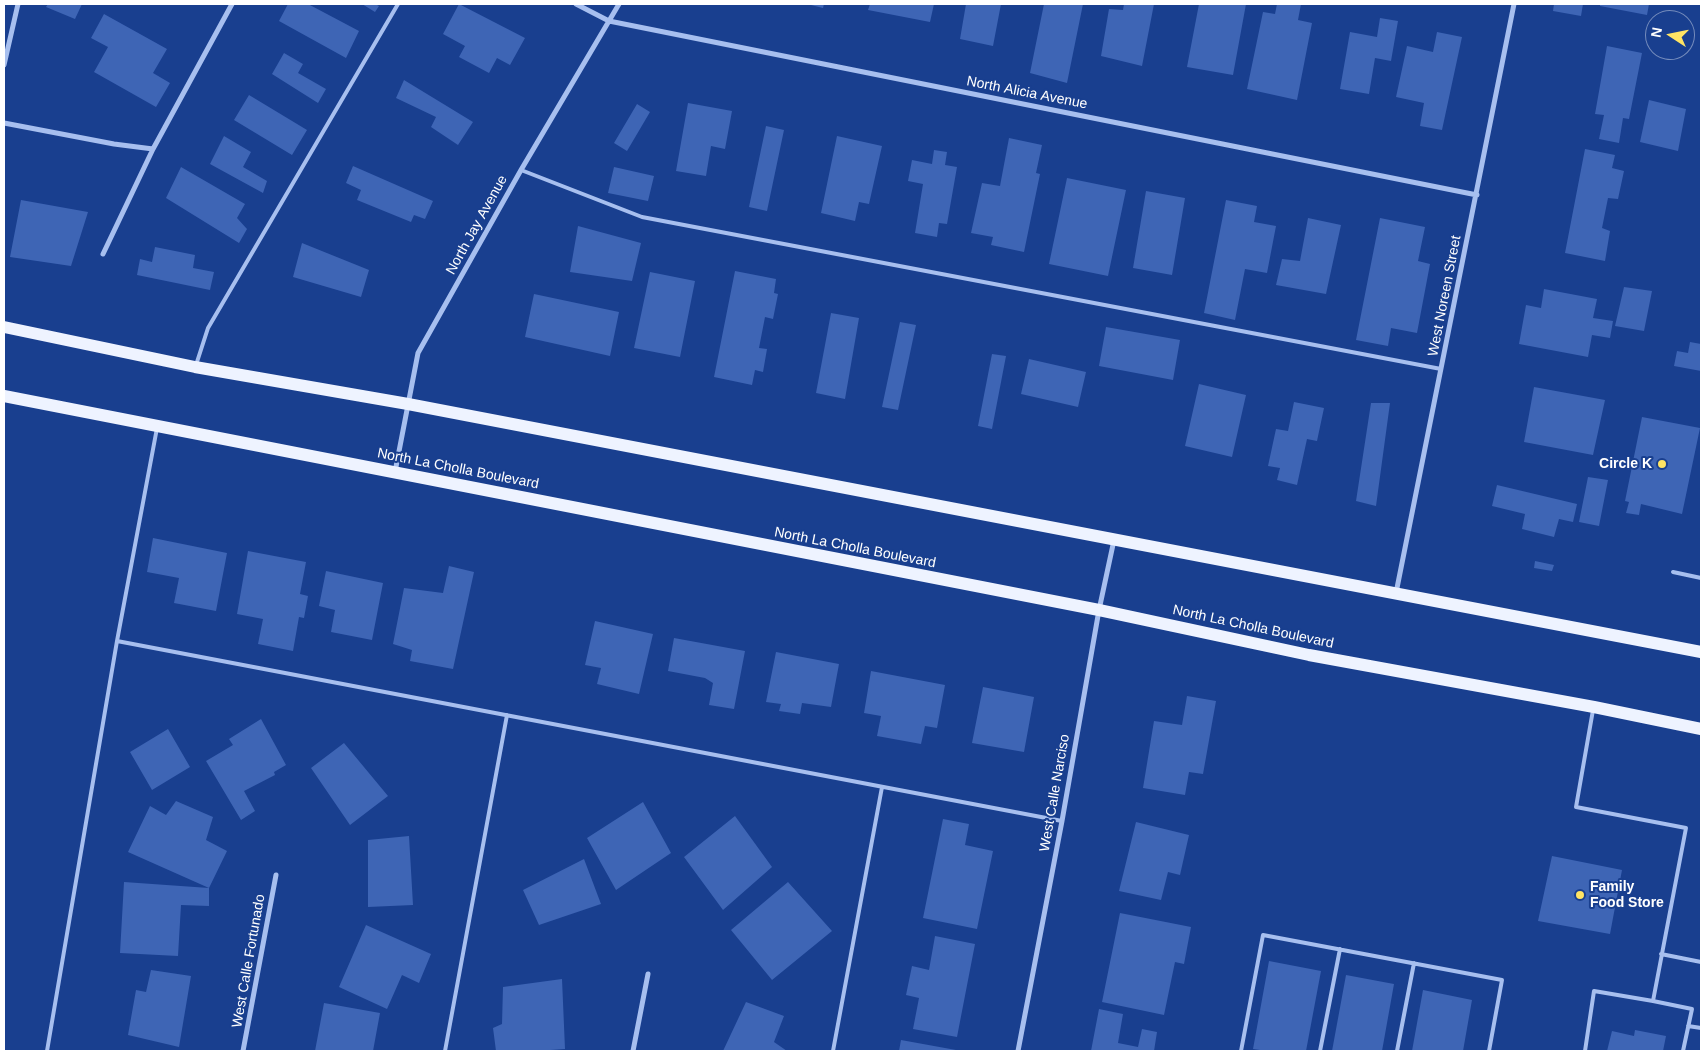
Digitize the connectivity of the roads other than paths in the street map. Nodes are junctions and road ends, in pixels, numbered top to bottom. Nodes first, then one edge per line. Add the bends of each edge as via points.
1 (18, 4) edge
2 (232, 4) edge
3 (398, 4) edge
4 (576, 4) edge
5 (619, 4) edge
6 (1513, 4) edge
7 (609, 21) junction
8 (4, 65) edge
9 (4, 123) edge
10 (153, 149) junction
11 (521, 170) junction
12 (1477, 195) junction
13 (103, 254) dead end
14 (4, 327) edge
15 (195, 367) junction
16 (1441, 369) junction
17 (4, 396) edge
18 (408, 404) junction
19 (158, 426) junction
20 (395, 472) junction
21 (1114, 539) junction
22 (1674, 572) dead end
23 (1701, 578) edge
24 (1396, 593) junction
25 (1098, 610) junction
26 (117, 641) junction
27 (1701, 652) edge
28 (1594, 708) junction
29 (507, 715) junction
30 (1701, 729) edge
31 (882, 787) junction
32 (1062, 821) junction
33 (276, 875) dead end
34 (1340, 949) junction
35 (1661, 954) junction
36 (1701, 962) edge
37 (1414, 963) junction
38 (648, 974) dead end
39 (1653, 1001) junction
40 (1688, 1026) junction
41 (1701, 1028) edge
42 (47, 1051) edge
43 (244, 1051) edge
44 (445, 1051) edge
45 (633, 1051) edge
46 (833, 1051) edge
47 (1018, 1051) edge
48 (1241, 1051) edge
49 (1320, 1051) edge
50 (1397, 1051) edge
51 (1489, 1051) edge
52 (1585, 1051) edge
53 (1683, 1051) edge

1 - 8 street
2 - 10 street
3 - 15 lane via 208,328
4 - 7 street, North Alicia Avenue
5 - 7 street, North Jay Avenue
6 - 12 street, West Noreen Street
7 - 11 street, North Jay Avenue
7 - 12 street, North Alicia Avenue
9 - 10 street
10 - 13 street
11 - 16 lane via 642,217
11 - 18 street, North Jay Avenue via 418,353
12 - 16 street, West Noreen Street
14 - 15 main road
15 - 18 main road
16 - 24 street, West Noreen Street
17 - 19 main road, North La Cholla Boulevard
18 - 20 street, North Jay Avenue
18 - 21 main road
19 - 20 main road, North La Cholla Boulevard
19 - 26 lane
20 - 25 main road, North La Cholla Boulevard
21 - 24 main road
21 - 25 street, West Calle Narciso
22 - 23 lane
24 - 27 main road
25 - 28 main road, North La Cholla Boulevard via 1309,655
25 - 32 street, West Calle Narciso
26 - 29 lane
26 - 42 lane
28 - 30 main road, North La Cholla Boulevard
28 - 35 lane via 1576,807 1686,828
29 - 31 lane
29 - 44 lane
31 - 32 lane
31 - 46 lane
32 - 47 street, West Calle Narciso
33 - 43 street, West Calle Fortunado
34 - 37 lane
34 - 48 lane via 1263,934
34 - 49 lane
35 - 36 lane
35 - 39 lane
37 - 50 lane
37 - 51 lane via 1502,980
38 - 45 street
39 - 40 lane via 1692,1009
39 - 52 lane via 1594,991
40 - 41 lane
40 - 53 lane

